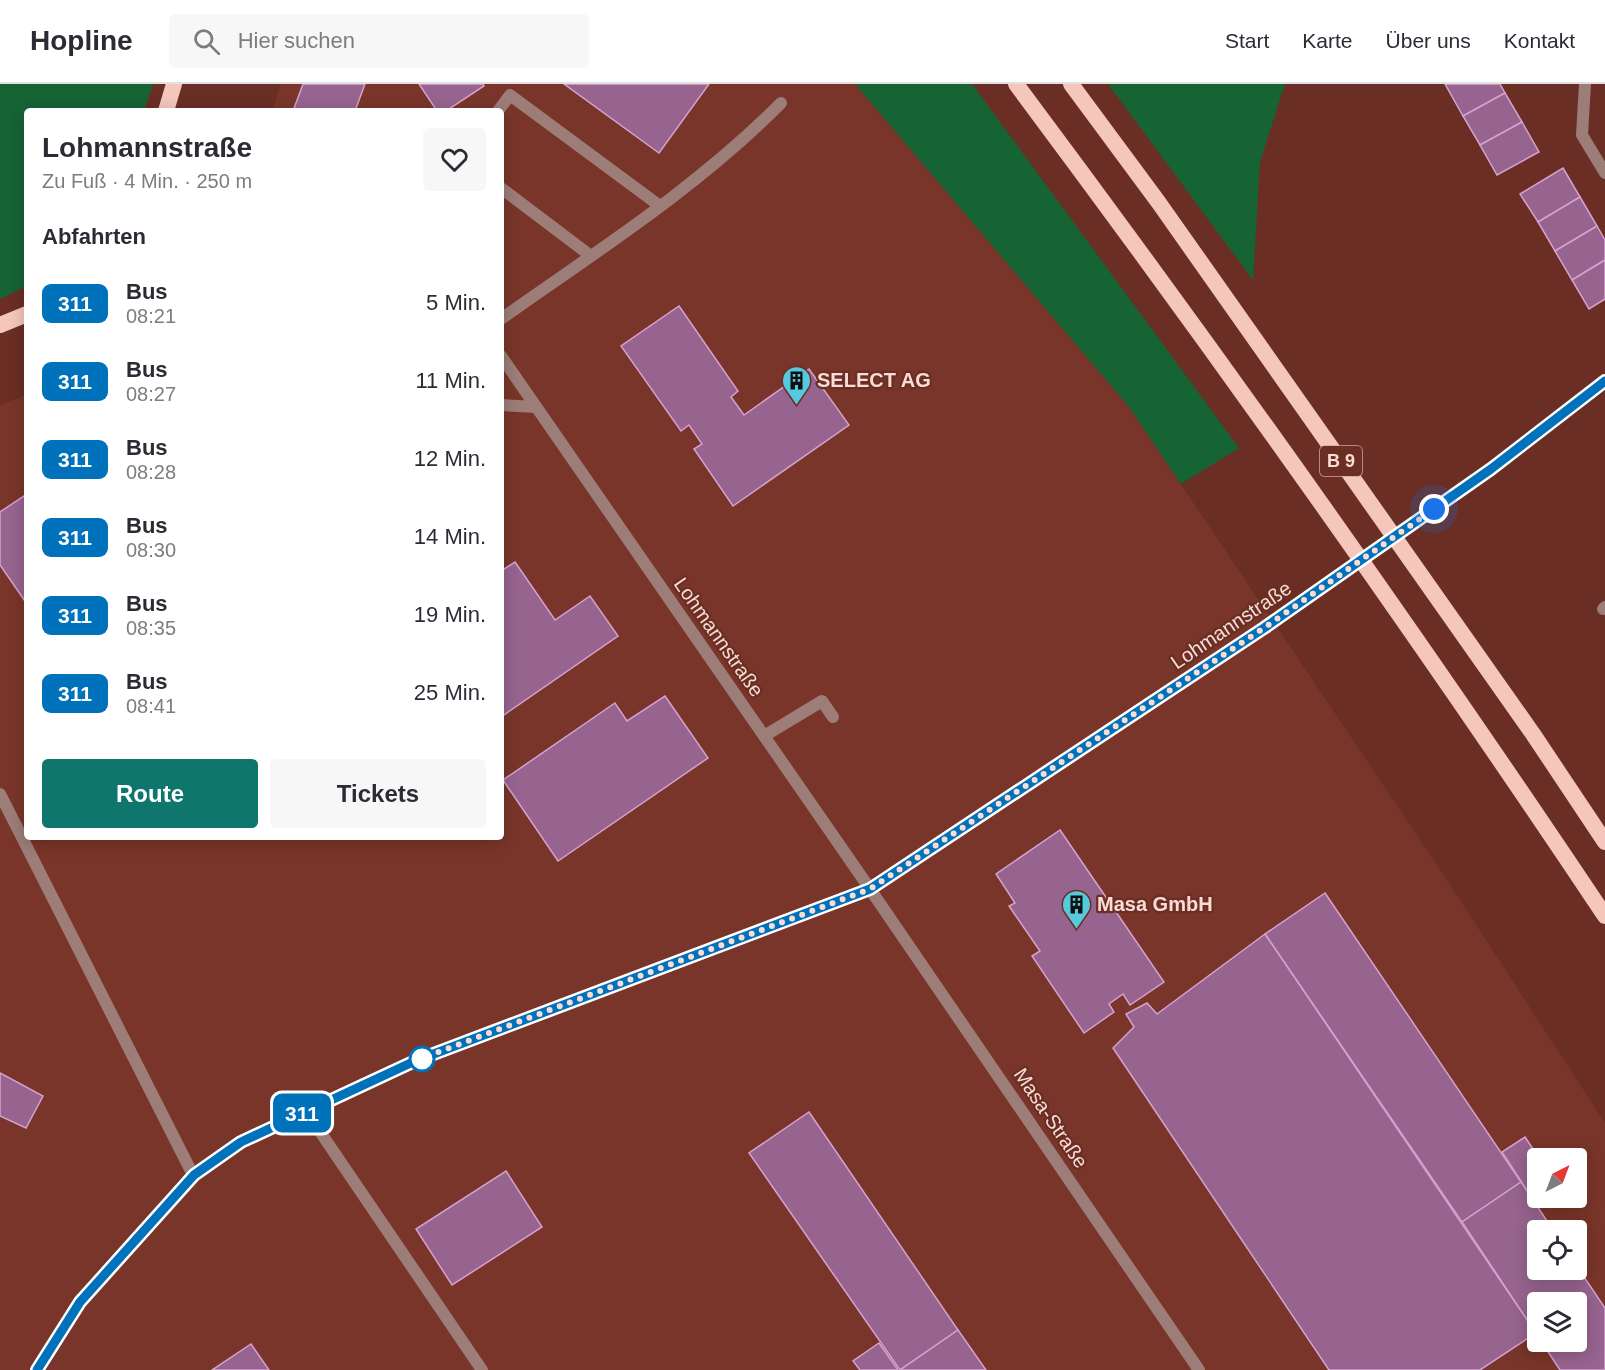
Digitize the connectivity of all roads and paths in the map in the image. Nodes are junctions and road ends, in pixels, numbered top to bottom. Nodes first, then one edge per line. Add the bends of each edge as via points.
1 (174, 84) edge
2 (1016, 84) edge
3 (1071, 84) edge
4 (1585, 84) edge
5 (781, 103) dead end
6 (167, 108) edge
7 (500, 108) edge
8 (1605, 173) edge
9 (504, 190) edge
10 (660, 206) junction
11 (591, 256) junction
12 (24, 315) edge
13 (504, 317) edge
14 (0, 326) edge
15 (504, 360) edge
16 (1605, 381) edge
17 (504, 405) edge
18 (536, 407) junction
19 (833, 717) dead end
20 (764, 736) junction
21 (0, 794) edge
22 (1605, 842) edge
23 (870, 889) junction
24 (1605, 916) edge
25 (306, 1112) junction
26 (194, 1175) junction
27 (38, 1370) edge
28 (482, 1370) edge
29 (1199, 1370) edge

1 - 6 highway
2 - 24 highway, B 9 via 1153,267 1496,753
3 - 22 highway, B 9 via 1533,734
4 - 8 street via 1582,135
5 - 10 street via 715,164
7 - 10 street via 510,95
9 - 11 street
10 - 11 street
11 - 13 street
12 - 14 highway
15 - 18 street, Lohmannstraße
16 - 23 street, Lohmannstraße, bridge via 1491,469 1264,628
17 - 18 street
18 - 20 street, Lohmannstraße
19 - 20 street via 822,701
20 - 23 street, Lohmannstraße
21 - 26 street
23 - 25 street, Lohmannstraße via 415,1061
23 - 29 street, Masa-Straße
25 - 26 street, Lohmannstraße via 241,1142
25 - 28 street
26 - 27 street, Lohmannstraße via 80,1302

